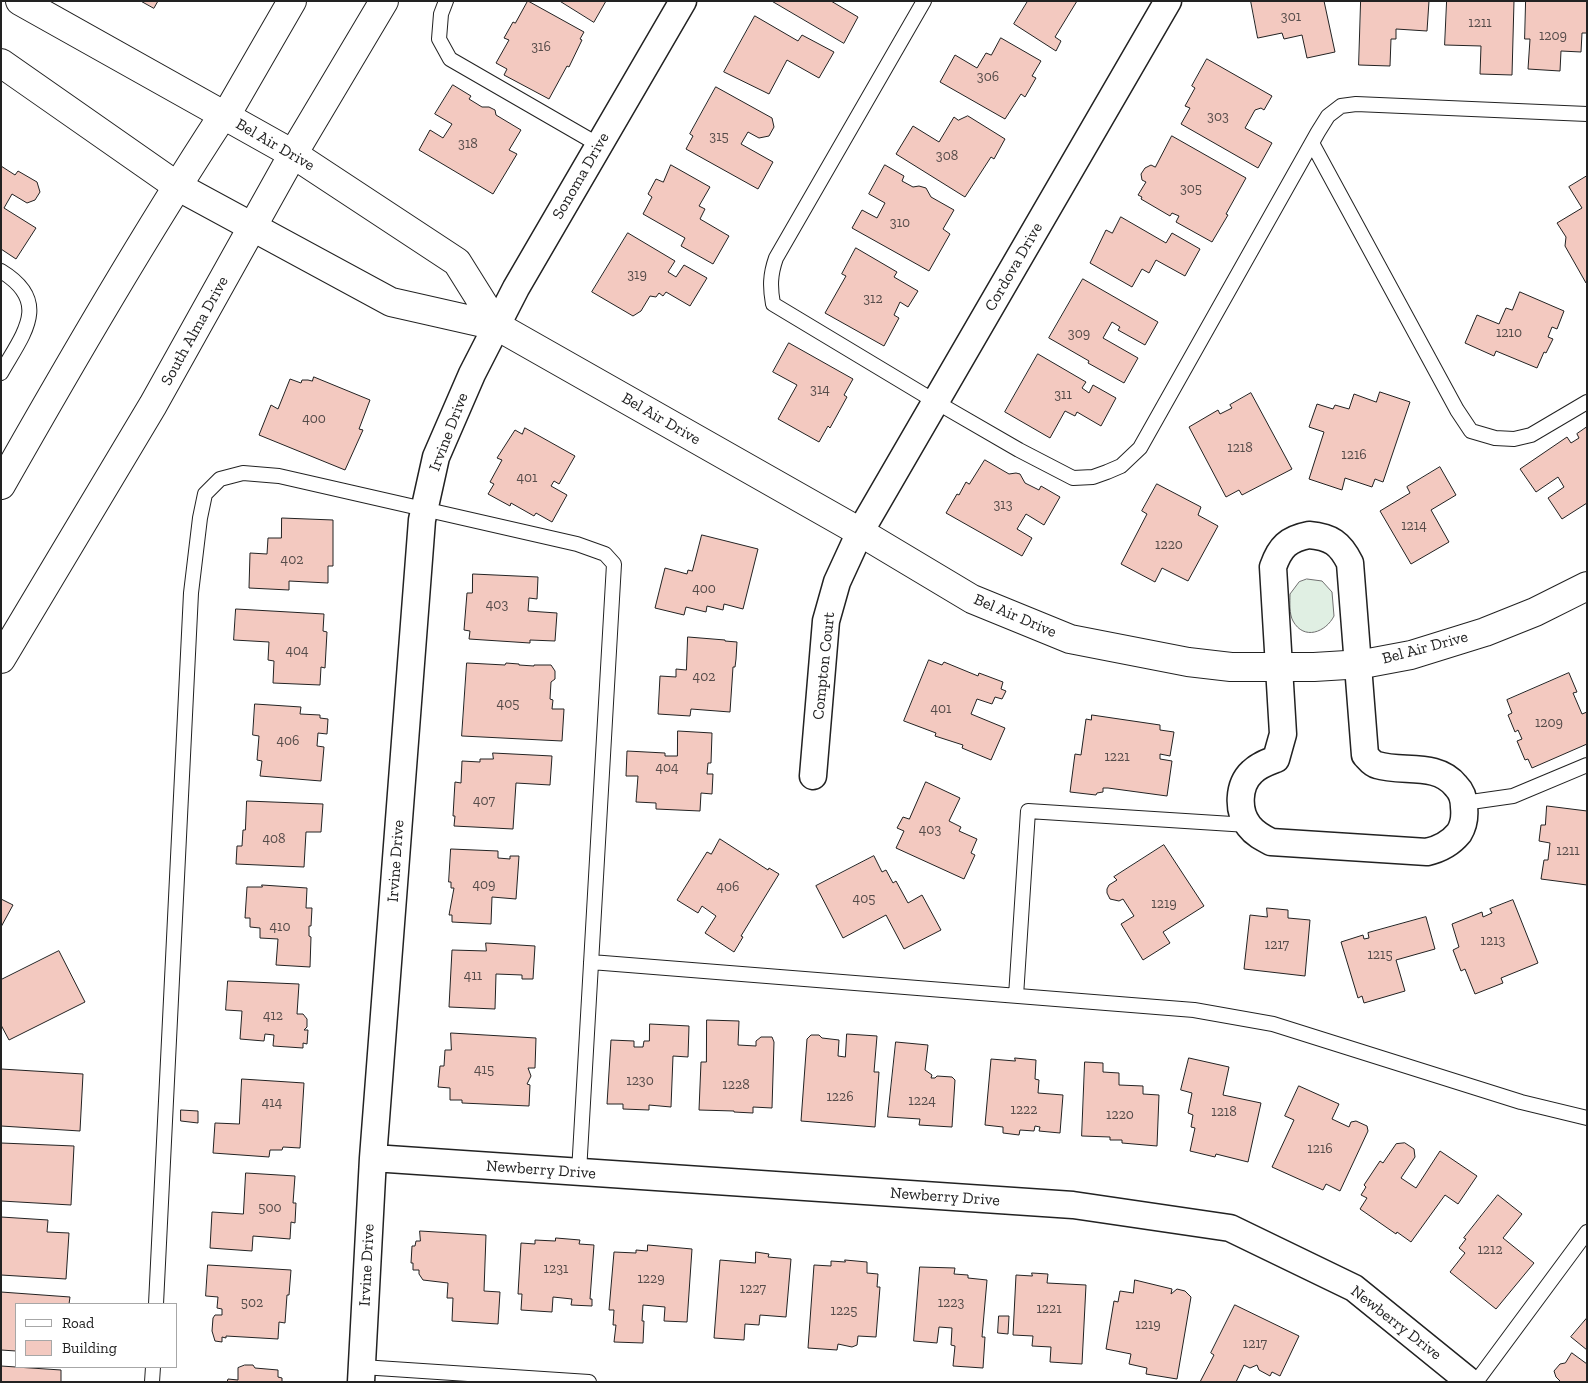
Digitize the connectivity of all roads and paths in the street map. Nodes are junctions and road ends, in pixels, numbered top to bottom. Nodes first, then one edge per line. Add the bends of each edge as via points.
1 (20, 1) edge
2 (292, 1) edge
3 (384, 1) edge
4 (446, 1) edge
5 (683, 1) edge
6 (924, 1) edge
7 (1168, 1) edge
8 (1, 63) edge
9 (1587, 114) edge
10 (223, 115) junction
11 (1312, 143) junction
12 (599, 146) junction
13 (293, 154) junction
14 (177, 186) junction
15 (252, 227) junction
16 (1, 271) edge
17 (497, 326) junction
18 (483, 352) joint
19 (1, 373) edge
20 (936, 402) junction
21 (1587, 402) edge
22 (1, 485) edge
23 (425, 508) junction
24 (860, 532) junction
25 (1587, 586) edge
26 (1, 659) edge
27 (1358, 664) junction
28 (1279, 668) junction
29 (1587, 766) edge
30 (813, 776) dead end
31 (1464, 803) junction
32 (1248, 825) junction
33 (591, 962) junction
34 (1016, 996) junction
35 (1587, 1118) edge
36 (373, 1158) junction
37 (579, 1172) junction
38 (1587, 1232) edge
39 (156, 1303) edge
40 (153, 1368) edge
41 (361, 1374) edge
42 (152, 1382) edge
43 (589, 1382) edge
44 (1470, 1382) edge
45 (1476, 1382) edge

1 - 10 street, Bel Air Drive
2 - 10 street via 232,105
3 - 13 street, South Alma Drive
4 - 12 lane via 441,14 439,39 450,58
5 - 12 street, Sonoma Drive
6 - 20 lane via 776,258 770,286 773,304
7 - 20 street, Cordova Drive
8 - 14 street, Bel Air Drive
9 - 11 lane via 1356,104 1341,106 1328,116
10 - 13 street, Bel Air Drive
10 - 14 street
11 - 20 lane via 1140,448 1121,466 1093,478 1073,478
11 - 21 lane via 1457,410 1472,431 1495,438 1514,439 1531,435
12 - 17 street, Sonoma Drive
13 - 15 street, South Alma Drive
13 - 17 street, Bel Air Drive via 457,262
14 - 15 street, Bel Air Drive
14 - 22 street
15 - 17 street, Bel Air Drive via 391,302
15 - 26 street, South Alma Drive via 153,405
16 - 19 lane via 14,279 25,292 30,308 28,326
17 - 18 street, Sonoma Drive
17 - 24 street, Bel Air Drive
18 - 23 street, Irvine Drive via 464,388 436,457
20 - 24 street, Cordova Drive
23 - 33 lane via 577,544 605,554 614,564
23 - 36 street, Irvine Drive
23 - 39 lane via 280,476 243,473 220,479 206,494 191,593
24 - 28 street, Bel Air Drive via 972,599 1070,639 1188,662
24 - 30 street, Compton Court via 837,582 826,621
25 - 27 street, Bel Air Drive via 1485,632 1410,655
27 - 28 street, Bel Air Drive
27 - 28 street via 1350,563 1334,542 1323,536 1309,535 1296,537 1286,544 1273,567
27 - 31 street via 1365,755 1375,765 1439,772 1460,790
28 - 32 street via 1283,734 1276,759 1251,772 1244,784 1240,798
29 - 31 lane via 1513,796
31 - 32 street via 1465,817 1452,841 1427,852 1271,842 1258,836
32 - 34 lane via 1028,811
33 - 34 lane
33 - 37 lane
34 - 35 lane via 1194,1010 1273,1024 1521,1102
36 - 37 street, Newberry Drive
36 - 41 street, Irvine Drive
37 - 44 street, Newberry Drive via 1073,1205 1230,1228 1354,1288
38 - 45 lane
40 - 42 lane
41 - 43 lane

